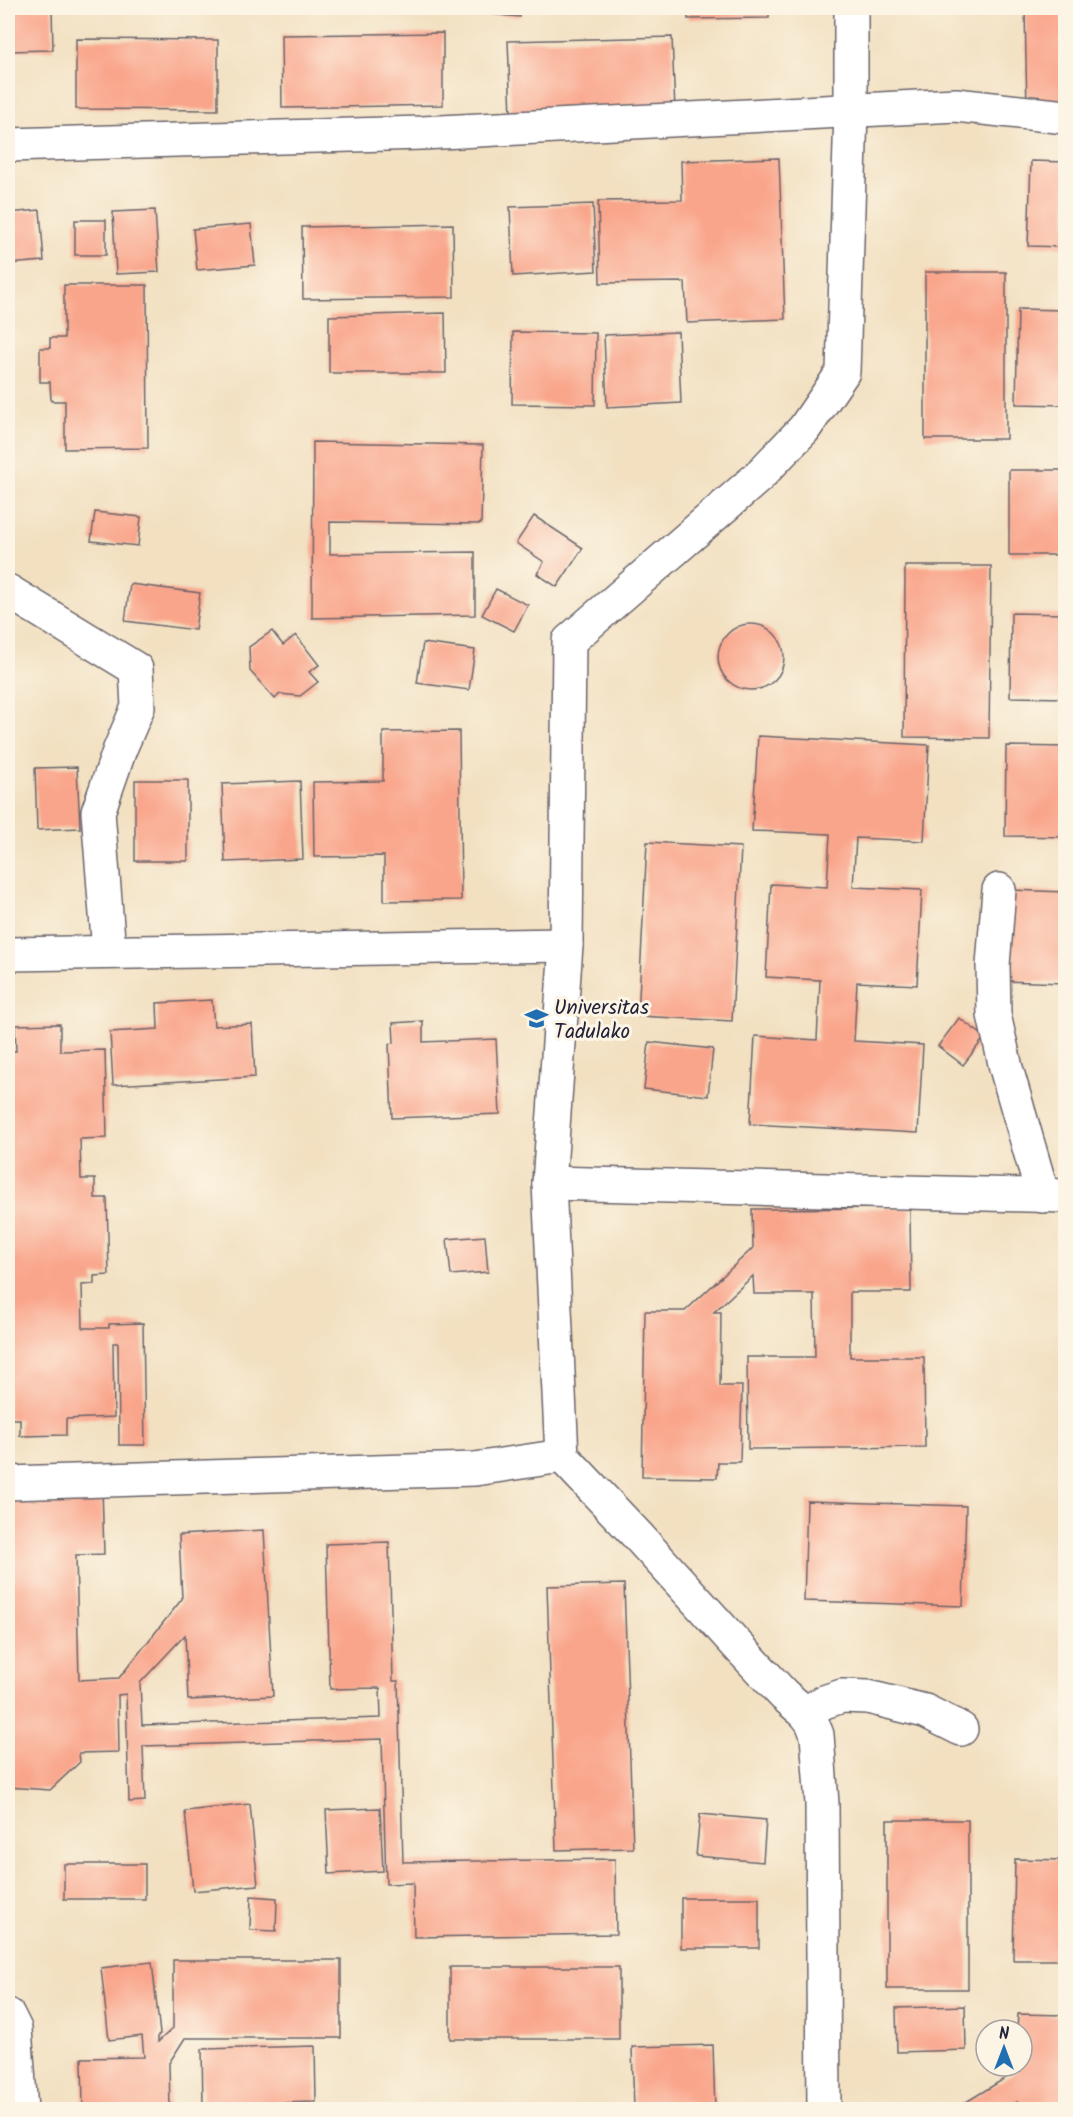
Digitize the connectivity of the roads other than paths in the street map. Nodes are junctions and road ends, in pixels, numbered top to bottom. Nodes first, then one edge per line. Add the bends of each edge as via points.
1 (851, 8) edge
2 (851, 111) junction
3 (1065, 117) edge
4 (8, 145) edge
5 (8, 591) edge
6 (999, 890) dead end
7 (566, 945) junction
8 (109, 952) junction
9 (8, 954) edge
10 (549, 1183) junction
11 (1054, 1196) edge
12 (562, 1456) junction
13 (8, 1483) edge
14 (805, 1713) junction
15 (961, 1729) dead end
16 (8, 2015) edge
17 (21, 2109) edge
18 (824, 2109) edge

1 - 2 lane
2 - 3 lane via 956,105
2 - 4 lane via 422,133
2 - 7 lane via 843,372 804,429 757,478 569,641
5 - 8 lane via 136,669 138,707 98,812
6 - 11 lane via 994,1015 1006,1068
7 - 8 lane
7 - 10 lane
8 - 9 lane
10 - 11 lane
10 - 12 lane
12 - 13 lane via 476,1469
12 - 14 lane
14 - 15 lane via 842,1696 868,1697 925,1711
14 - 18 lane via 817,1735 822,1804
16 - 17 lane via 15,2029

